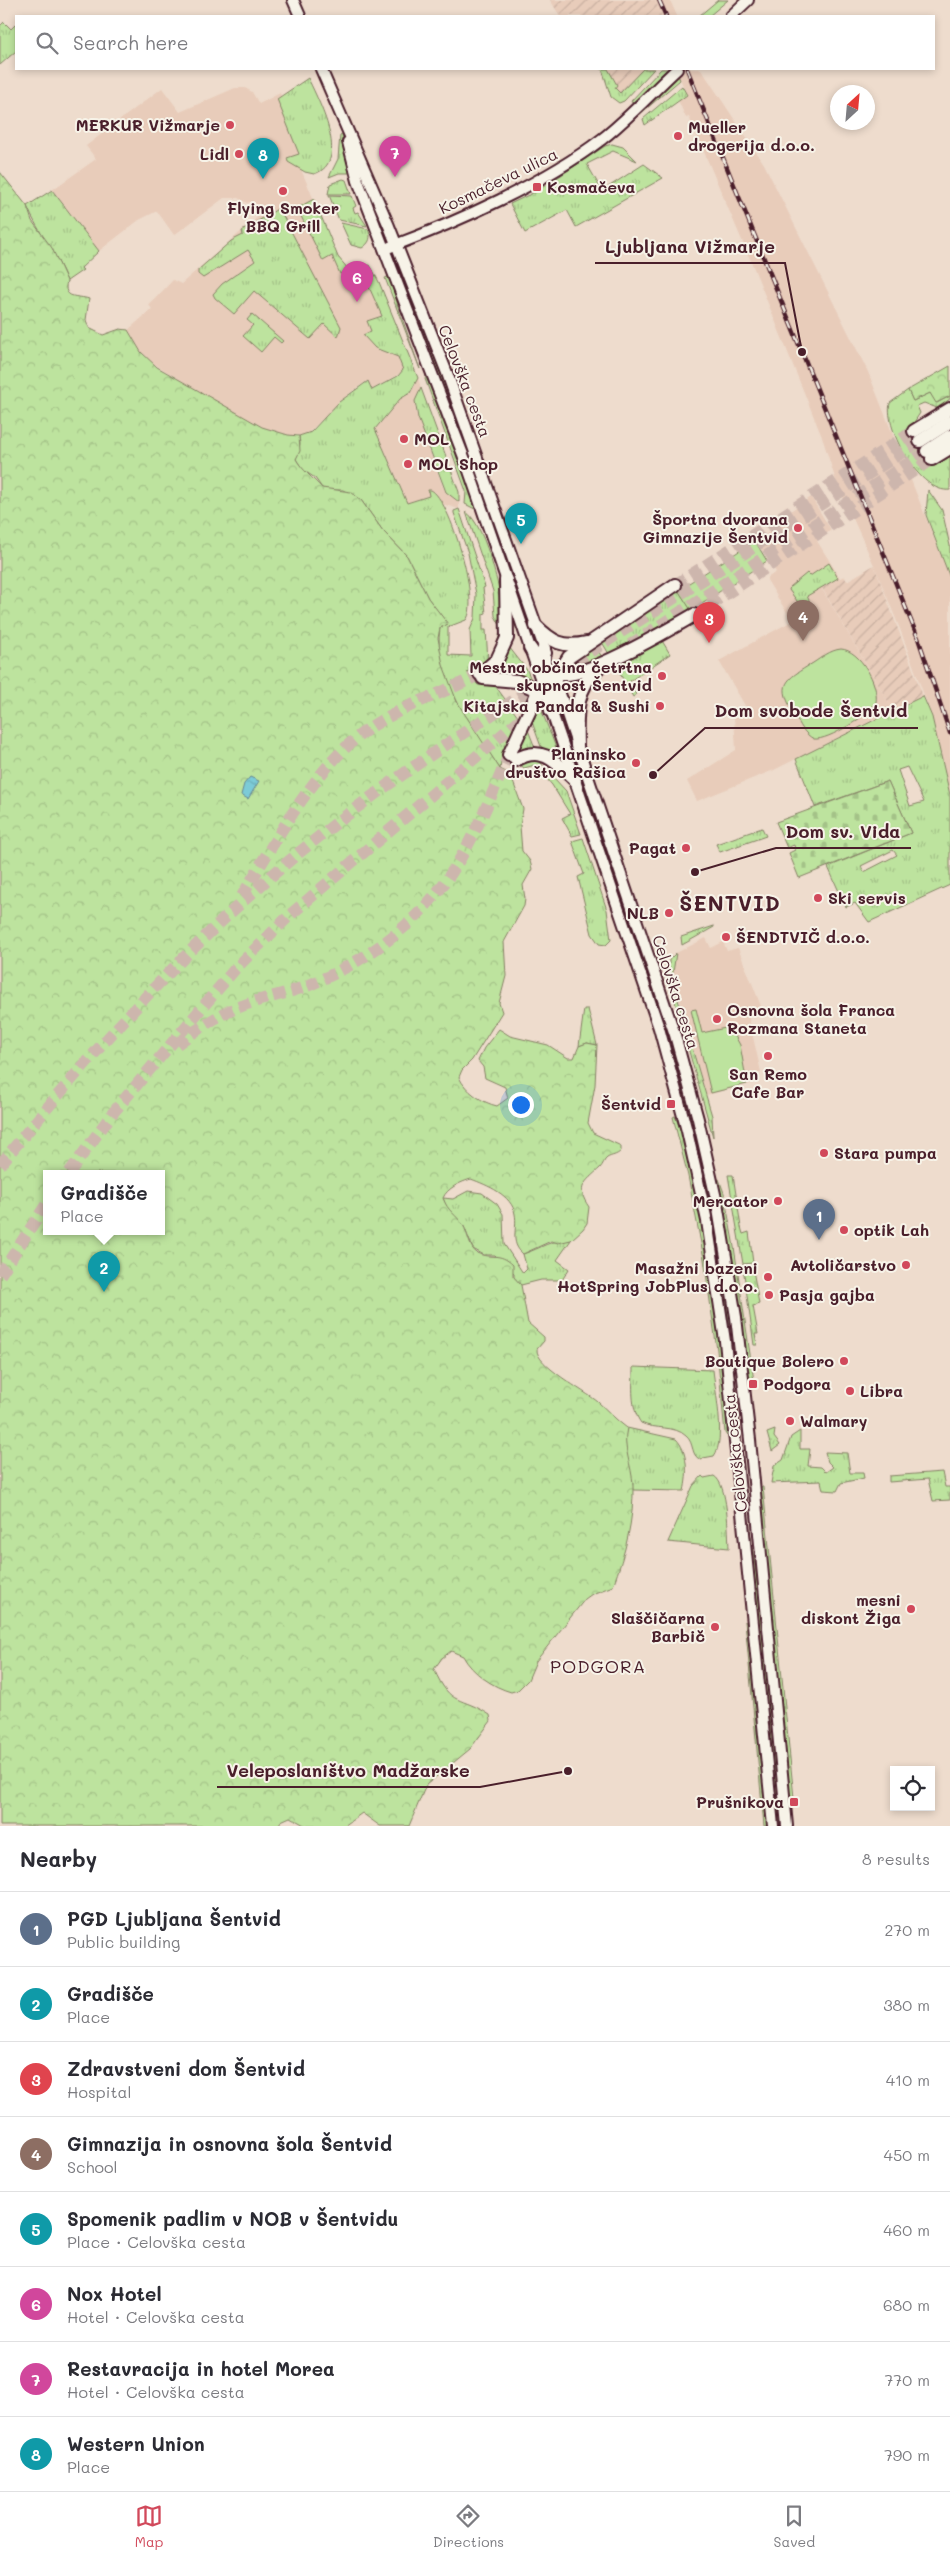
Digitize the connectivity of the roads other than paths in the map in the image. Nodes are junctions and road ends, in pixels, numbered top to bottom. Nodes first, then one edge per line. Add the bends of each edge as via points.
1 (294, 0) edge
2 (748, 0) edge
3 (300, 15) edge
4 (732, 15) edge
5 (322, 70) edge
6 (676, 70) edge
7 (344, 121) junction
8 (396, 245) junction
9 (384, 249) junction
10 (950, 409) edge
11 (950, 422) edge
12 (950, 436) edge
13 (923, 446) junction
14 (950, 448) edge
15 (506, 580) junction
16 (675, 586) tunnel mouth
17 (694, 615) tunnel mouth
18 (536, 626) junction
19 (596, 639) junction
20 (530, 648) junction
21 (544, 648) joint
22 (608, 660) junction
23 (552, 672) junction
24 (548, 692) junction
25 (551, 711) joint
26 (577, 746) junction
27 (575, 780) junction
28 (773, 1826) edge
29 (787, 1826) edge

1 - 3 main road
2 - 4 main road
5 - 7 main road, Celovška cesta
6 - 8 main road, Kosmačeva ulica via 617,126 556,171
7 - 8 main road, Celovška cesta
7 - 9 main road, Celovška cesta via 356,175
8 - 9 main road, Kosmačeva ulica
8 - 18 main road, Celovška cesta via 473,443
9 - 15 main road, Celovška cesta via 434,377
10 - 13 highway
11 - 13 highway
12 - 13 highway
13 - 14 highway
15 - 20 main road, Celovška cesta
15 - 24 highway via 509,630 501,655 484,675
16 - 19 highway
17 - 22 highway
18 - 19 highway via 559,644 570,646
18 - 21 main road, Celovška cesta
19 - 23 highway
20 - 23 highway
20 - 24 main road, Celovška cesta
21 - 23 highway
22 - 23 highway via 572,674
22 - 26 highway via 589,676 580,695 576,715
23 - 24 highway
23 - 24 main road, Celovška cesta
24 - 25 highway
24 - 26 main road, Celovška cesta
24 - 27 highway, bridge via 530,710 520,731 517,757 534,753 544,755
25 - 27 main road, Celovška cesta
26 - 29 main road, Celovška cesta via 675,1035 698,1119 724,1241 750,1440
27 - 28 main road, Celovška cesta via 662,1036 707,1221 725,1341

